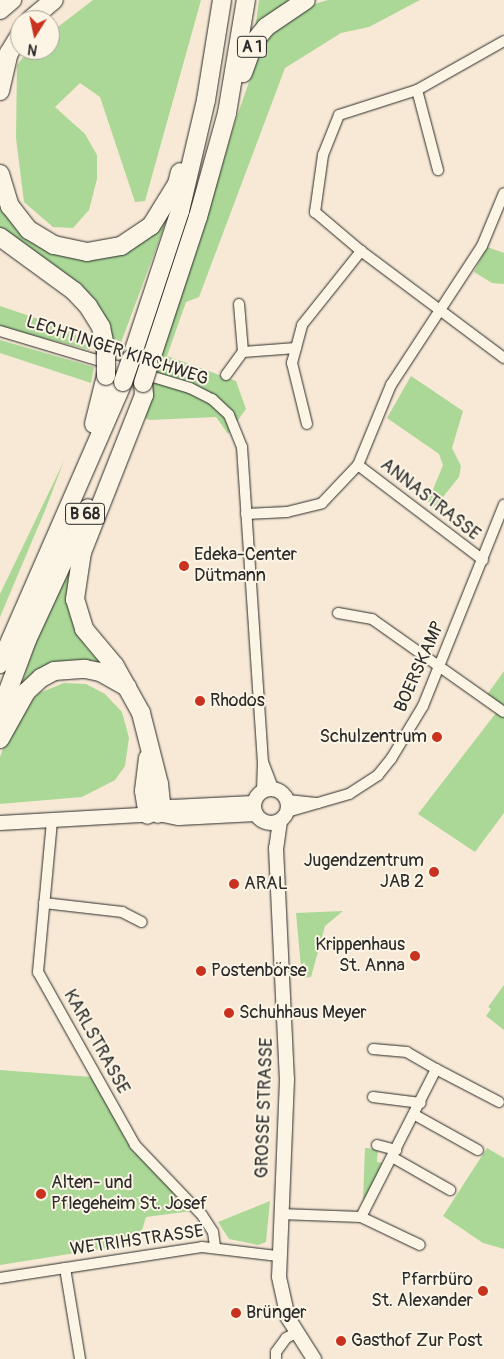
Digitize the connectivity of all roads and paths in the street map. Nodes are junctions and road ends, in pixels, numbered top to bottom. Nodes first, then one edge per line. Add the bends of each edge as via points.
1 (12, 0) edge
2 (54, 0) edge
3 (222, 0) edge
4 (246, 0) edge
5 (306, 0) edge
6 (0, 10) edge
7 (42, 10) edge
8 (10, 36) edge
9 (504, 41) edge
10 (0, 45) edge
11 (10, 50) edge
12 (417, 90) junction
13 (0, 91) edge
14 (206, 100) junction
15 (226, 114) junction
16 (438, 170) dead end
17 (0, 174) edge
18 (504, 193) edge
19 (0, 237) edge
20 (361, 251) junction
21 (239, 304) dead end
22 (441, 311) junction
23 (0, 331) edge
24 (296, 348) junction
25 (243, 352) junction
26 (504, 358) edge
27 (226, 375) dead end
28 (142, 386) junction
29 (307, 424) dead end
30 (358, 465) junction
31 (504, 505) edge
32 (246, 514) junction
33 (66, 515) junction
34 (482, 560) junction
35 (338, 613) dead end
36 (0, 664) edge
37 (439, 668) junction
38 (129, 688) junction
39 (0, 712) edge
40 (504, 712) edge
41 (0, 739) edge
42 (267, 790) junction
43 (272, 812) junction
44 (153, 814) junction
45 (52, 821) junction
46 (0, 823) edge
47 (44, 903) junction
48 (142, 922) dead end
49 (373, 1049) dead end
50 (436, 1069) junction
51 (373, 1097) dead end
52 (500, 1102) dead end
53 (421, 1103) junction
54 (415, 1115) junction
55 (377, 1145) dead end
56 (478, 1150) dead end
57 (394, 1153) junction
58 (450, 1190) dead end
59 (280, 1214) junction
60 (361, 1217) junction
61 (420, 1245) dead end
62 (215, 1247) junction
63 (278, 1256) junction
64 (65, 1268) junction
65 (0, 1278) edge
66 (296, 1333) junction
67 (80, 1359) edge
68 (276, 1359) edge
69 (314, 1359) edge

1 - 6 highway
2 - 7 highway
3 - 14 highway, B 68
4 - 15 highway, B 68
5 - 15 highway, A 1 via 280,14 254,42 235,105
8 - 10 highway
9 - 12 street
11 - 13 highway
12 - 16 street
12 - 20 street via 339,116 323,155 315,212
14 - 17 highway via 196,112 178,184 163,210 151,226 121,246 87,252 41,239 29,230 10,206
14 - 33 highway, B 68, bridge via 175,228 131,359
15 - 28 highway, B 68, bridge via 193,235
18 - 22 street via 482,246
19 - 33 highway, bridge via 74,291 101,326 106,376 92,430 69,494
20 - 22 street
20 - 24 street via 302,325
21 - 25 street
22 - 26 street
22 - 30 street via 391,385
23 - 32 street, LECHTINGER KIRCHWEG via 190,388 212,399 229,415 242,448
24 - 25 street
24 - 29 street via 292,363
25 - 27 street
28 - 38 highway via 144,396 82,552 75,599 84,629
28 - 39 highway, B 68 via 27,640
30 - 32 street via 322,503 287,512
30 - 34 street, ANNASTRASSE
31 - 34 street, BOERSKAMP
32 - 42 street, LECHTINGER KIRCHWEG
33 - 36 highway, B 68
34 - 37 street, BOERSKAMP
35 - 37 street via 372,619
37 - 40 street
37 - 43 street, BOERSKAMP via 423,706 378,775 350,794 319,804
38 - 41 highway via 100,672 85,669 54,672 41,678 26,692
38 - 44 highway via 141,713 159,784 161,802
42 - 43 street
42 - 43 street via 282,792
43 - 44 street via 179,818
43 - 59 street, GROSSE STRASSE via 288,1079
44 - 45 street
45 - 46 street
45 - 47 street, KARLSTRASSE
47 - 48 street via 122,912
47 - 62 street, KARLSTRASSE via 38,972 135,1145 202,1215 213,1232
49 - 50 street via 407,1052
50 - 52 street
50 - 53 street
51 - 53 street
53 - 54 street
54 - 56 street
54 - 57 street
55 - 57 street
57 - 58 street
57 - 60 street
59 - 60 street
59 - 63 street, GROSSE STRASSE
60 - 61 street
62 - 63 street, WETRIHSTRASSE
62 - 64 street, WETRIHSTRASSE
63 - 66 street, GROSSE STRASSE via 282,1300
64 - 65 street, WETRIHSTRASSE
64 - 67 street
66 - 68 street via 286,1338 276,1352
66 - 69 street, GROSSE STRASSE

